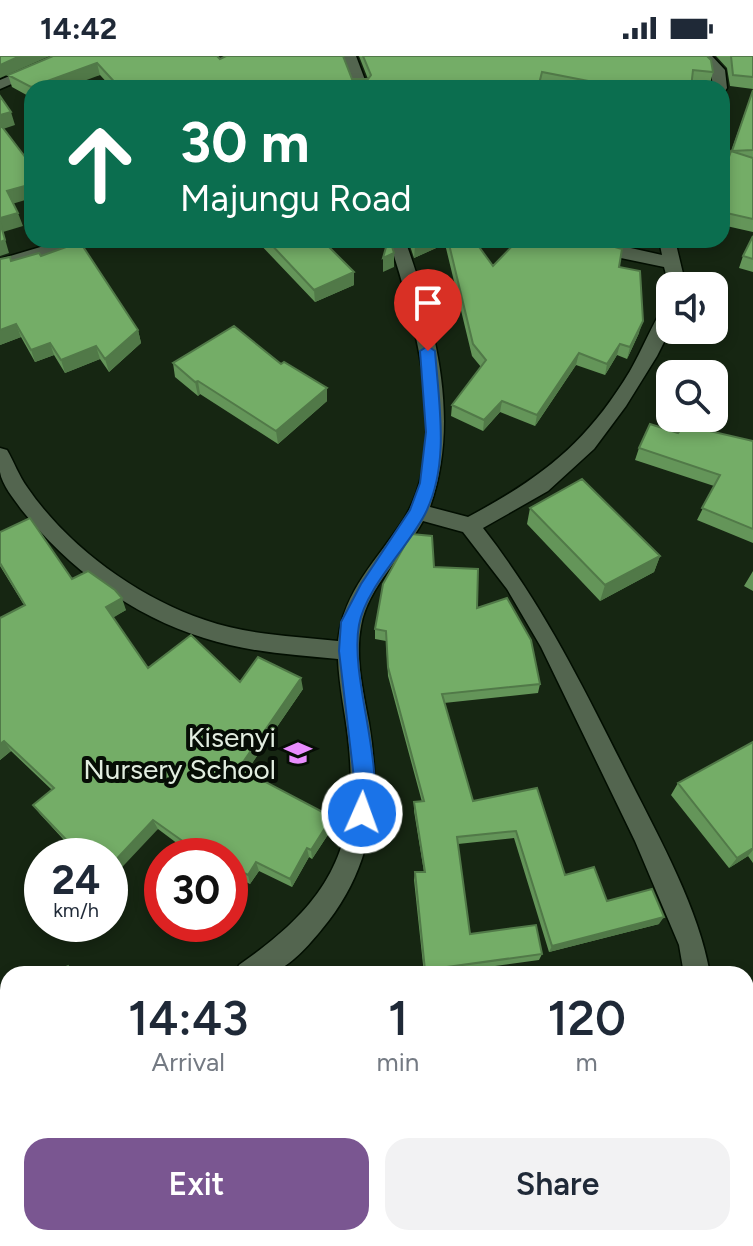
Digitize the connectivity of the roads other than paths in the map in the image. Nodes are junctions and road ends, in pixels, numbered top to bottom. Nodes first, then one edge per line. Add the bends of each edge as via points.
1 (69, 56) edge
2 (349, 56) edge
3 (704, 56) edge
4 (358, 80) edge
5 (719, 80) edge
6 (0, 85) edge
7 (56, 248) edge
8 (400, 248) edge
9 (603, 248) edge
10 (669, 248) edge
11 (674, 263) junction
12 (0, 265) edge
13 (675, 272) edge
14 (656, 336) edge
15 (0, 455) edge
16 (418, 512) junction
17 (470, 526) junction
18 (348, 651) junction
19 (259, 966) edge
20 (696, 966) edge

1 - 6 street
2 - 4 street
3 - 5 street via 718,70
7 - 12 street
8 - 16 street via 421,308 431,373 433,444 429,483
9 - 11 street
10 - 11 street
11 - 13 street
14 - 17 street via 605,420 575,453 550,478
15 - 18 street via 22,496 49,529 105,577 142,599 231,636
16 - 17 street
16 - 18 street via 361,600 350,622
17 - 20 street via 549,641 645,835 692,945
18 - 19 street via 365,787 359,838 336,892 304,933

